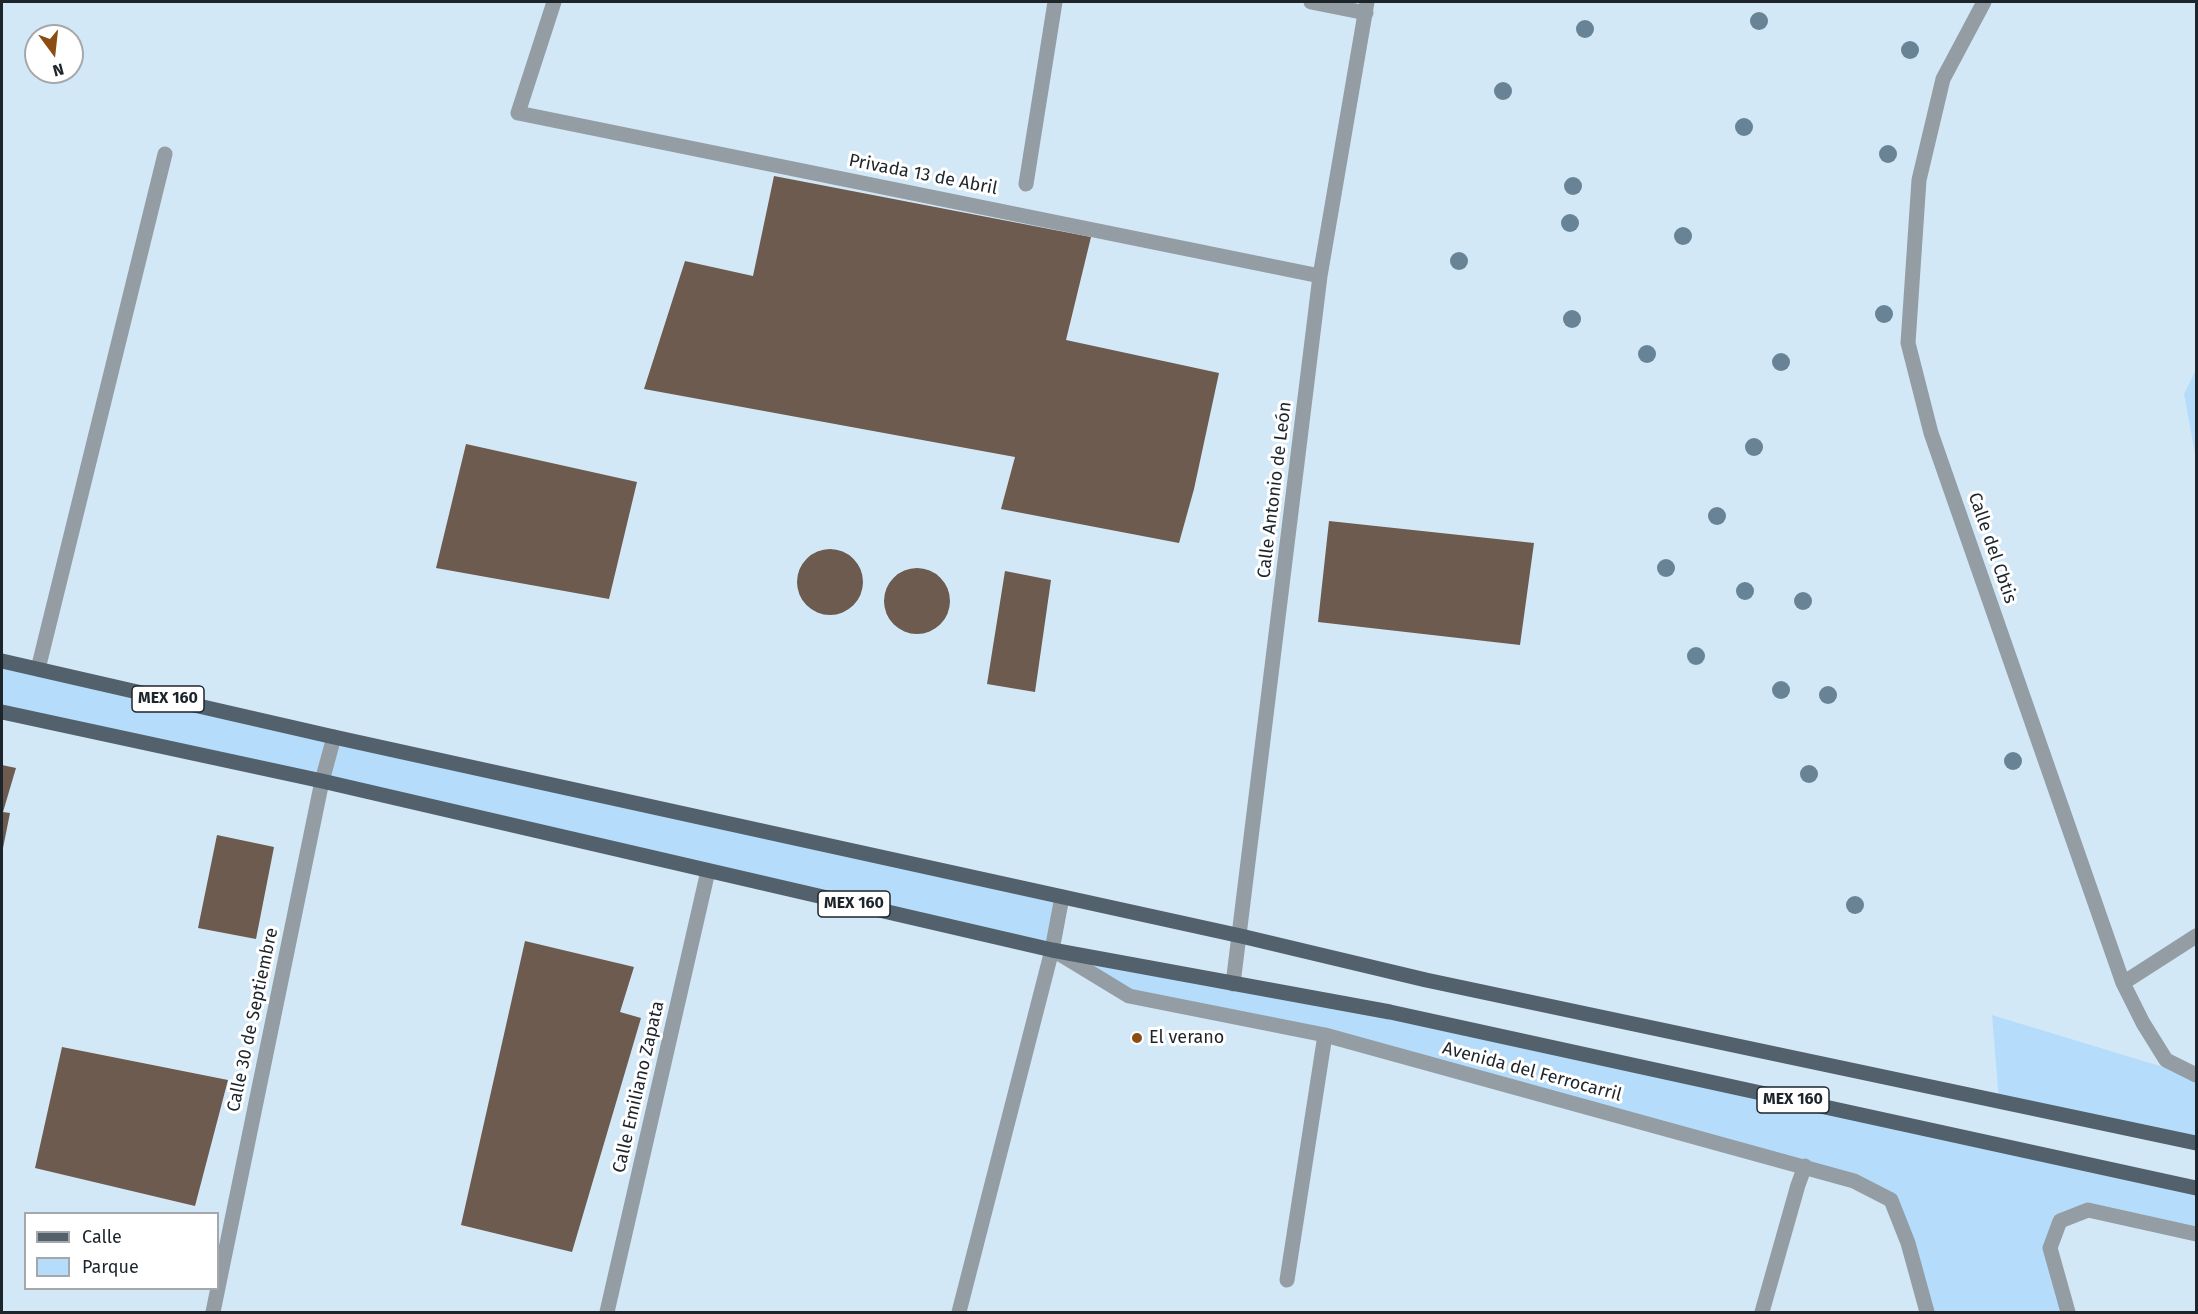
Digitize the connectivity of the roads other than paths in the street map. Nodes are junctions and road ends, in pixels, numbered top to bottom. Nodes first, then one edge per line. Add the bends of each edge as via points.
1 (554, 2) edge
2 (1055, 2) edge
3 (1311, 2) edge
4 (1984, 2) edge
5 (1367, 7) edge
6 (165, 154) dead end
7 (1026, 184) dead end
8 (1320, 276) junction
9 (2, 661) edge
10 (38, 669) junction
11 (2, 712) edge
12 (334, 737) junction
13 (322, 781) junction
14 (708, 871) junction
15 (1062, 897) junction
16 (1241, 936) junction
17 (2196, 936) edge
18 (1052, 950) junction
19 (2123, 983) junction
20 (1233, 984) junction
21 (1325, 1035) junction
22 (2196, 1075) edge
23 (2196, 1143) edge
24 (1805, 1166) junction
25 (2196, 1188) edge
26 (2196, 1234) edge
27 (1287, 1280) dead end
28 (219, 1283) edge
29 (218, 1290) edge
30 (213, 1312) edge
31 (607, 1312) edge
32 (959, 1312) edge
33 (1762, 1312) edge
34 (1927, 1312) edge
35 (2068, 1312) edge

1 - 8 street, Privada 13 de Abril via 518,112
2 - 7 street
3 - 5 street
4 - 19 street, Calle del Cbtis via 1943,79 1919,180 1908,343 1931,433
5 - 8 street, Calle Antonio de León
6 - 10 street
8 - 16 street, Calle Antonio de León
9 - 10 main road, MEX 160
10 - 12 main road, MEX 160
11 - 13 main road, MEX 160
12 - 13 street, Calle 30 de Septiembre
12 - 15 main road, MEX 160
13 - 14 main road, MEX 160
13 - 28 street, Calle 30 de Septiembre
14 - 18 main road, MEX 160
14 - 31 street, Calle Emiliano Zapata
15 - 16 main road, MEX 160
15 - 18 street
16 - 20 street, Calle Antonio de León
16 - 23 main road, MEX 160 via 1426,980
17 - 19 street
18 - 20 main road, MEX 160
18 - 21 street, Avenida del Ferrocarril via 1129,996
18 - 32 street
19 - 22 street, Calle del Cbtis via 2166,1060
20 - 25 main road, MEX 160 via 1390,1012
21 - 24 street, Avenida del Ferrocarril
21 - 27 street
24 - 33 street
24 - 34 street, Avenida del Ferrocarril via 1854,1181 1891,1200 1908,1243
26 - 35 street via 2088,1210 2060,1221 2050,1248
29 - 30 street, Calle 30 de Septiembre

